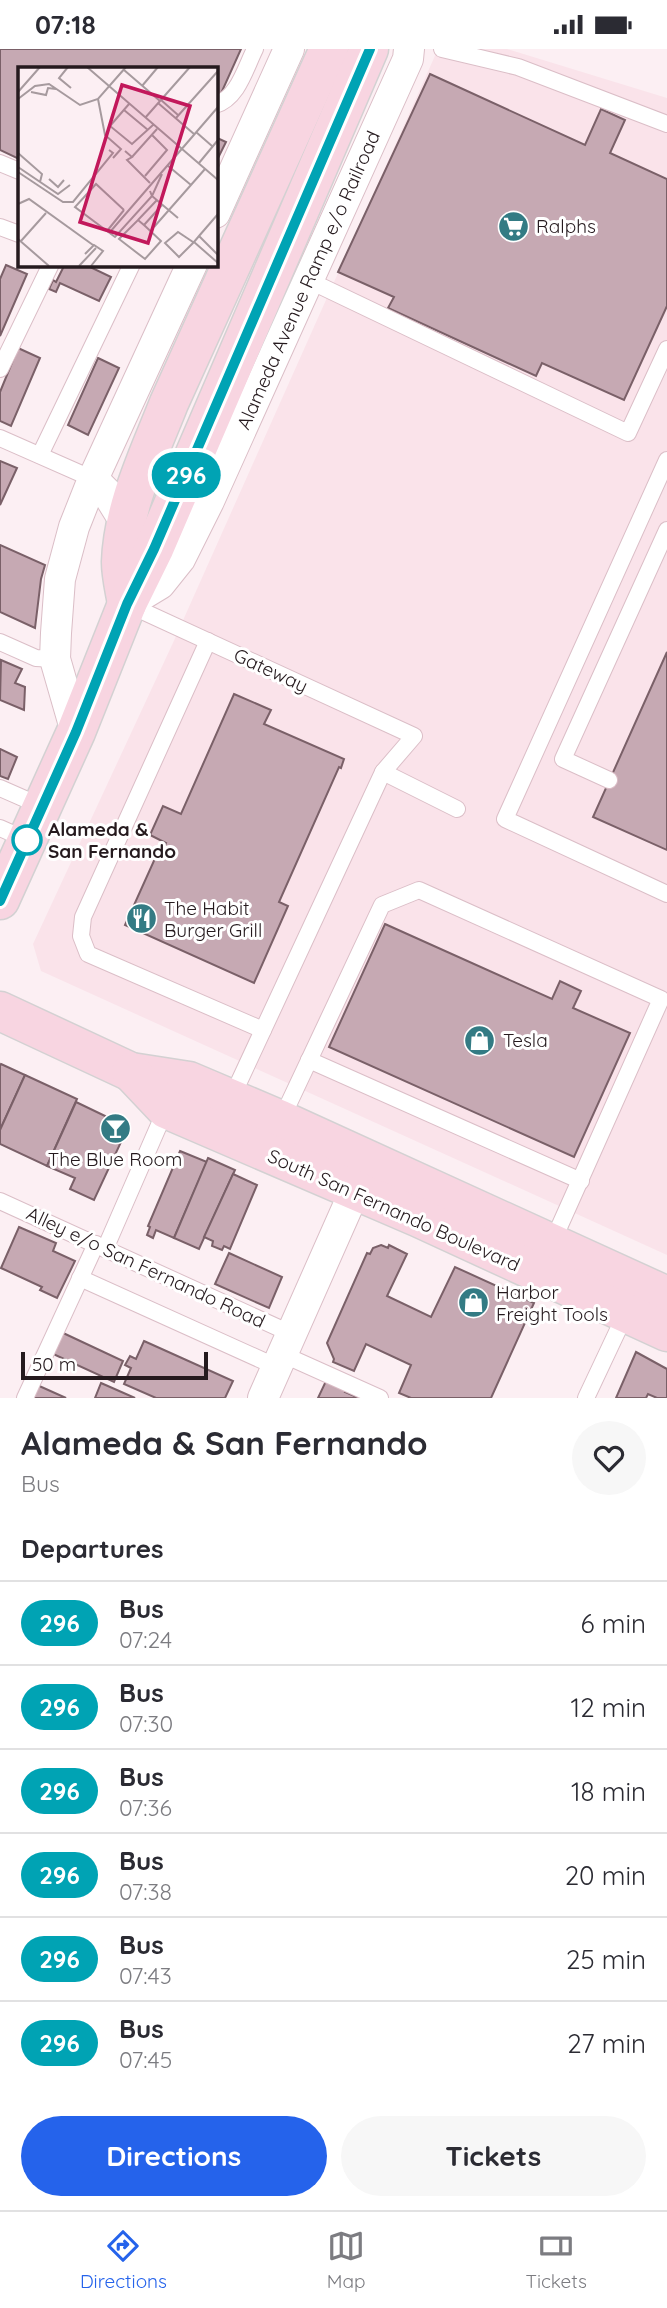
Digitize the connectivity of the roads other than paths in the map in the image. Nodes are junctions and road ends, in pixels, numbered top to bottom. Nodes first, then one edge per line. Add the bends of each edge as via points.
1 (255, 49) edge
2 (289, 49) edge
3 (329, 49) edge
4 (369, 49) edge
5 (409, 49) edge
6 (442, 49) edge
7 (217, 104) edge
8 (667, 124) edge
9 (0, 163) edge
10 (18, 171) edge
11 (217, 209) edge
12 (0, 227) edge
13 (18, 234) edge
14 (50, 266) edge
15 (131, 266) edge
16 (191, 266) edge
17 (307, 280) junction
18 (667, 349) edge
19 (0, 369) edge
20 (0, 437) edge
21 (40, 455) junction
22 (667, 460) edge
23 (93, 479) junction
24 (125, 522) junction
25 (667, 530) edge
26 (127, 604) junction
27 (208, 641) junction
28 (0, 642) edge
29 (55, 659) junction
30 (76, 732) junction
31 (383, 772) junction
32 (610, 780) dead end
33 (0, 788) edge
34 (457, 809) dead end
35 (23, 825) edge
36 (667, 894) edge
37 (0, 900) edge
38 (0, 1011) edge
39 (263, 1030) junction
40 (309, 1059) junction
41 (131, 1072) junction
42 (231, 1099) junction
43 (166, 1109) junction
44 (281, 1121) junction
45 (361, 1176) junction
46 (581, 1181) junction
47 (0, 1201) edge
48 (552, 1243) junction
49 (100, 1247) junction
50 (80, 1279) junction
51 (667, 1296) edge
52 (626, 1313) junction
53 (667, 1332) edge
54 (284, 1351) junction
55 (24, 1398) edge
56 (263, 1398) edge
57 (380, 1398) edge
58 (586, 1398) edge

1 - 7 lane via 234,93
2 - 11 street
3 - 24 main road via 169,403
4 - 26 main road
5 - 17 street, Alameda Avenue Ramp e/o Railroad
6 - 8 lane via 518,67
9 - 10 lane
12 - 13 lane
14 - 19 lane
15 - 21 lane
16 - 23 street
17 - 18 lane via 628,433
17 - 26 street, Alameda Avenue Ramp e/o Railroad via 180,559 160,584
20 - 21 lane
21 - 23 lane
22 - 36 lane via 505,818
23 - 24 street
23 - 29 street via 60,579
24 - 26 main road via 121,564
25 - 32 lane via 563,759
26 - 27 lane, Gateway
26 - 30 main road
27 - 31 lane, Gateway via 414,736
27 - 39 lane via 83,917 81,936 88,954
28 - 29 lane via 37,658
29 - 30 street
30 - 35 main road
31 - 34 lane
31 - 39 lane
33 - 35 lane
35 - 37 main road
38 - 41 main road, South San Fernando Boulevard
39 - 42 lane
40 - 44 lane
40 - 46 lane
40 - 46 lane via 382,905 419,890 431,895 661,999
41 - 42 main road, South San Fernando Boulevard via 189,1081
41 - 43 main road, South San Fernando Boulevard
42 - 44 main road, South San Fernando Boulevard
43 - 45 main road, South San Fernando Boulevard
43 - 49 lane
44 - 45 main road, South San Fernando Boulevard
45 - 48 main road, South San Fernando Boulevard
45 - 52 main road, South San Fernando Boulevard via 416,1217
45 - 54 street
46 - 48 lane
47 - 49 lane, Alley e/o San Fernando Road
48 - 51 main road, South San Fernando Boulevard
49 - 50 lane
49 - 54 lane, Alley e/o San Fernando Road
50 - 54 lane
50 - 55 lane
52 - 53 main road, South San Fernando Boulevard
52 - 58 lane
54 - 56 street
54 - 57 lane, Alley e/o San Fernando Road

